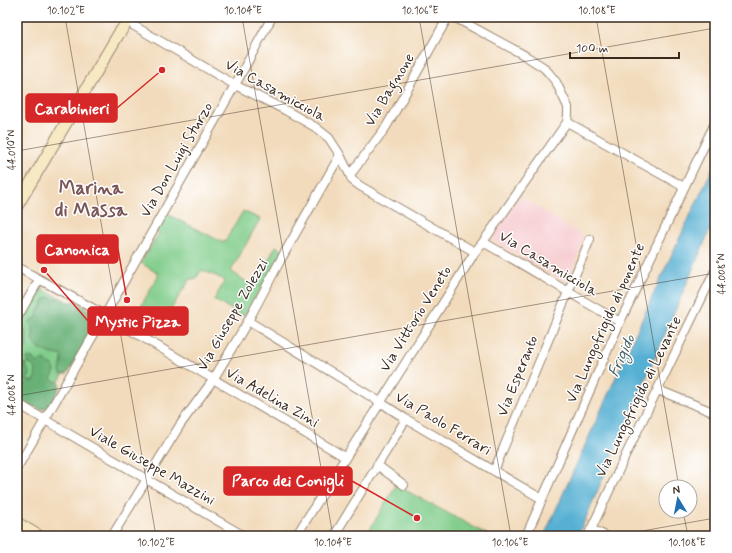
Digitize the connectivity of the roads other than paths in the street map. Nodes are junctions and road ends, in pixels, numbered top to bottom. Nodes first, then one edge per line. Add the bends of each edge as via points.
1 (272, 17) edge
2 (448, 17) edge
3 (454, 17) edge
4 (125, 18) edge
5 (236, 85) junction
6 (567, 122) junction
7 (715, 123) edge
8 (340, 155) junction
9 (350, 175) junction
10 (684, 187) junction
11 (17, 206) edge
12 (590, 239) dead end
13 (483, 242) junction
14 (475, 252) junction
15 (17, 267) edge
16 (715, 271) edge
17 (39, 280) junction
18 (568, 292) junction
19 (105, 315) junction
20 (17, 318) edge
21 (248, 321) junction
22 (620, 322) junction
23 (213, 380) junction
24 (658, 390) junction
25 (380, 402) junction
26 (17, 403) edge
27 (715, 413) edge
28 (406, 419) junction
29 (45, 420) junction
30 (345, 457) junction
31 (377, 465) junction
32 (17, 468) edge
33 (494, 471) junction
34 (146, 481) junction
35 (404, 485) dead end
36 (542, 499) junction
37 (17, 523) edge
38 (590, 532) edge
39 (39, 536) edge
40 (112, 536) edge
41 (244, 536) edge
42 (296, 536) edge
43 (334, 536) edge
44 (526, 536) edge
45 (606, 536) edge

1 - 5 street, Via Don Luigi Sturzo
2 - 9 street, Via Bagnone via 386,127
3 - 6 street via 524,55 548,72 568,107
4 - 5 street, Via Casamicciola
4 - 11 main road via 123,28
5 - 8 street, Via Casamicciola via 315,127 329,138
5 - 19 street, Via Don Luigi Sturzo
6 - 10 street
6 - 13 street, Via Vittorio Veneto
7 - 10 street, Via Lungofrigido di ponente
8 - 9 street, Via Casamicciola
8 - 21 street, Via Giuseppe Zolezzi
9 - 14 street, Via Casamicciola via 360,186
10 - 22 street, Via Lungofrigido di ponente
12 - 18 street, Via Esperanto
13 - 14 street, Via Vittorio Veneto
13 - 18 street, Via Casamicciola
14 - 25 street, Via Vittorio Veneto
15 - 17 street, Via Adelina Zini
16 - 24 street, Via Lungofrigido di Levante
17 - 19 street, Via Adelina Zini
17 - 20 street
18 - 22 street, Via Casamicciola
18 - 33 street, Via Esperanto
19 - 23 street, Via Adelina Zini
19 - 29 street, Via Don Luigi Sturzo
21 - 23 street, Via Giuseppe Zolezzi
21 - 25 street, Via Paolo Ferrari
22 - 36 street, Via Lungofrigido di ponente
23 - 30 street, Via Adelina Zini
23 - 34 street, Via Giuseppe Zolezzi via 180,424
24 - 27 street
24 - 38 street, Via Lungofrigido di Levante
25 - 28 street, Via Paolo Ferrari
25 - 30 street, Via Vittorio Veneto
26 - 29 street, Viale Giuseppe Mazzini
28 - 31 street
28 - 33 street, Via Paolo Ferrari
29 - 32 street, Via Don Luigi Sturzo
29 - 34 street, Viale Giuseppe Mazzini
30 - 42 street, Via Vittorio Veneto
31 - 35 street
31 - 43 street
33 - 36 street, Via Paolo Ferrari
34 - 40 street, Via Giuseppe Zolezzi
34 - 41 street, Viale Giuseppe Mazzini
36 - 44 street, Via Lungofrigido di ponente
37 - 39 main road
38 - 45 street

